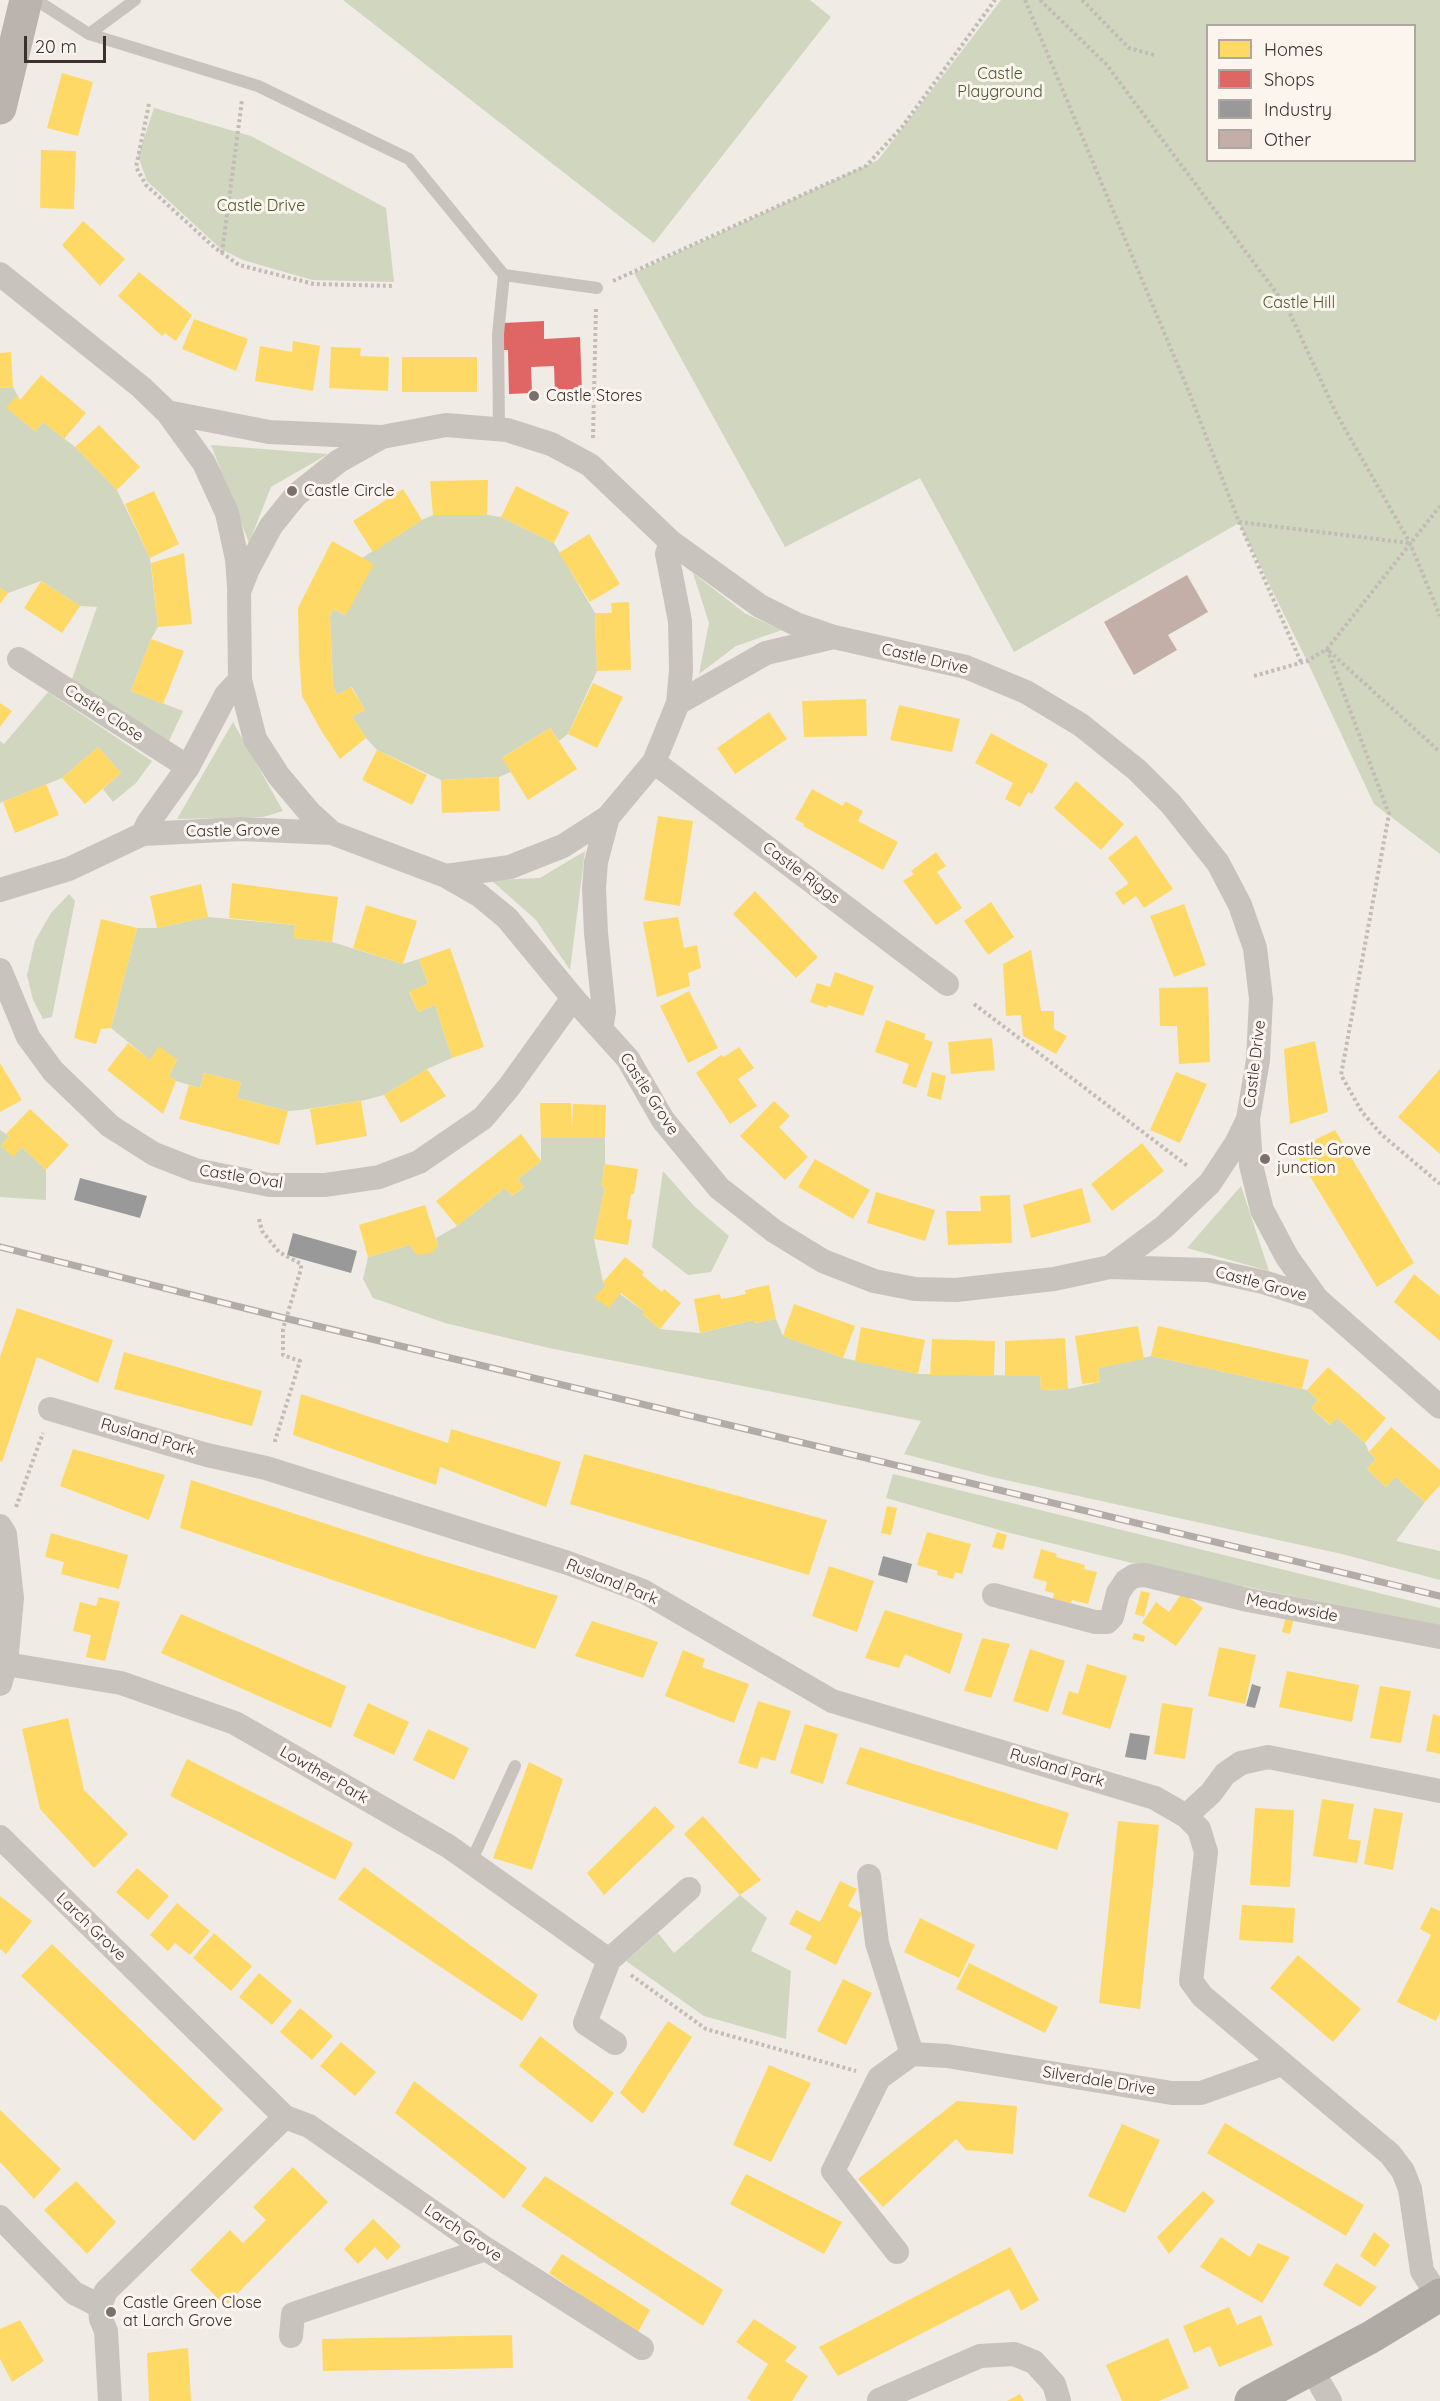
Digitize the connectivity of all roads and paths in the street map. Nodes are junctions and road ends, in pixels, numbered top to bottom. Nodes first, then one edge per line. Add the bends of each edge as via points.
1 (26, 0) edge
2 (36, 0) edge
3 (135, 0) edge
4 (995, 0) edge
5 (1025, 0) edge
6 (1040, 0) edge
7 (1082, 0) edge
8 (90, 34) junction
9 (1154, 55) dead end
10 (245, 82) junction
11 (149, 104) dead end
12 (0, 108) edge
13 (222, 253) junction
14 (0, 274) edge
15 (504, 274) junction
16 (394, 286) dead end
17 (597, 288) junction
18 (167, 412) junction
19 (500, 429) junction
20 (382, 437) junction
21 (590, 465) junction
22 (1440, 506) edge
23 (1239, 522) junction
24 (671, 542) junction
25 (1410, 543) junction
26 (239, 592) junction
27 (1440, 616) edge
28 (834, 638) junction
29 (1327, 649) junction
30 (19, 659) dead end
31 (1301, 662) junction
32 (1254, 676) dead end
33 (240, 680) junction
34 (678, 703) junction
35 (1440, 752) edge
36 (654, 762) junction
37 (188, 767) junction
38 (608, 817) junction
39 (332, 833) junction
40 (143, 834) junction
41 (446, 876) junction
42 (0, 890) edge
43 (0, 970) edge
44 (947, 984) dead end
45 (573, 998) junction
46 (974, 1004) dead end
47 (601, 1029) junction
48 (1248, 1119) junction
49 (1192, 1169) dead end
50 (1440, 1184) edge
51 (259, 1219) dead end
52 (1110, 1266) junction
53 (1317, 1299) junction
54 (1440, 1407) edge
55 (50, 1409) joint
56 (271, 1452) dead end
57 (3, 1530) edge
58 (994, 1595) dead end
59 (1440, 1637) edge
60 (3, 1674) edge
61 (515, 1766) dead end
62 (1440, 1791) edge
63 (1186, 1816) junction
64 (0, 1837) edge
65 (471, 1862) junction
66 (869, 1875) dead end
67 (689, 1888) dead end
68 (609, 1960) junction
69 (615, 2043) dead end
70 (912, 2055) junction
71 (1282, 2064) junction
72 (879, 2078) junction
73 (285, 2117) junction
74 (0, 2217) edge
75 (486, 2249) junction
76 (897, 2252) dead end
77 (1439, 2296) edge
78 (100, 2306) junction
79 (291, 2336) dead end
80 (642, 2348) dead end
81 (1312, 2370) junction
82 (879, 2400) edge
83 (110, 2401) edge
84 (1059, 2401) edge
85 (1251, 2401) edge
86 (1330, 2401) edge

1 - 12 street
2 - 8 lane
3 - 8 lane
4 - 17 path via 902,126 866,166
5 - 23 path via 1189,392
6 - 25 path via 1106,64 1287,307 1336,413
7 - 9 path via 1129,48
8 - 10 lane
10 - 13 path
10 - 15 lane via 409,159
11 - 13 path via 136,167 146,185
13 - 16 path via 239,265 314,284
14 - 18 street
15 - 17 lane
15 - 19 lane via 498,334
17 - 21 path
18 - 20 street, Castle Drive via 269,432
18 - 26 street via 204,463 227,513
19 - 20 street, Castle Drive via 446,425
19 - 21 street, Castle Drive via 551,444
20 - 26 street via 339,461 296,495 271,526
21 - 24 street, Castle Drive
22 - 25 path
23 - 25 path
23 - 31 path
24 - 28 street, Castle Drive via 760,606
24 - 34 street via 667,554 680,621
25 - 27 path
25 - 29 path
26 - 33 street
28 - 34 street via 766,652
28 - 48 street, Castle Drive via 966,667 1026,692 1081,724 1171,804 1218,863 1256,948 1262,999 1258,1060
29 - 31 path
29 - 35 path
29 - 50 path via 1389,814 1341,1075 1362,1112 1381,1134
30 - 37 street, Castle Close
31 - 32 path
33 - 37 street via 226,695
33 - 39 street via 255,739 278,775
34 - 36 street
36 - 38 street
36 - 44 street, Castle Riggs
37 - 40 street
38 - 41 street via 563,846 510,867
38 - 47 street via 596,862 594,888 604,1012
39 - 40 street, Castle Grove via 241,829
39 - 41 street, Castle Grove
40 - 42 street, Castle Grove via 69,869
41 - 45 street, Castle Grove via 479,895 507,918
43 - 45 street, Castle Oval via 27,1037 53,1071 110,1126 154,1154 195,1170 270,1185 324,1185 379,1178 419,1162 483,1118
45 - 47 street, Castle Grove
46 - 49 path
47 - 52 street, Castle Grove via 628,1059 663,1120 719,1188 774,1231 823,1261 874,1281 915,1289 956,1290 1054,1279
48 - 52 street, Castle Grove via 1210,1183 1164,1227
48 - 53 street, Castle Drive via 1251,1165 1262,1210 1287,1257
51 - 56 path via 262,1232 279,1252 301,1264 283,1329 283,1355 300,1361
52 - 53 street, Castle Grove via 1208,1270
53 - 54 street, Castle Grove
55 - 57 path via 38,1451
55 - 63 street, Rusland Park via 207,1455 266,1468 568,1563 643,1591 832,1701 1155,1798
57 - 60 street via 12,1598
58 - 59 street, Meadowside via 1107,1622 1126,1581 1145,1575 1248,1600
60 - 65 street, Lowther Park via 120,1683 235,1723
61 - 65 lane
62 - 63 street via 1268,1756 1241,1763 1225,1774
63 - 71 street, Rusland Park via 1199,1829 1206,1852 1191,1981 1202,1996
64 - 73 street, Larch Grove
65 - 68 street, Lowther Park
66 - 70 street via 877,1943
67 - 68 street
68 - 69 street via 585,2023
68 - 72 path via 706,2029
70 - 71 street, Silverdale Drive via 947,2056 1172,2093 1201,2093
70 - 72 street
71 - 77 street, Rusland Park via 1390,2154 1403,2171 1410,2189 1422,2271
72 - 76 street via 833,2171
73 - 75 street, Larch Grove via 309,2126
73 - 78 street via 117,2278
74 - 78 street via 74,2293
75 - 79 street via 293,2314
75 - 80 street, Larch Grove
77 - 81 highway
78 - 83 street via 100,2319 106,2331
81 - 85 highway
81 - 86 street
82 - 84 street via 980,2356 1014,2354 1034,2362 1054,2384

